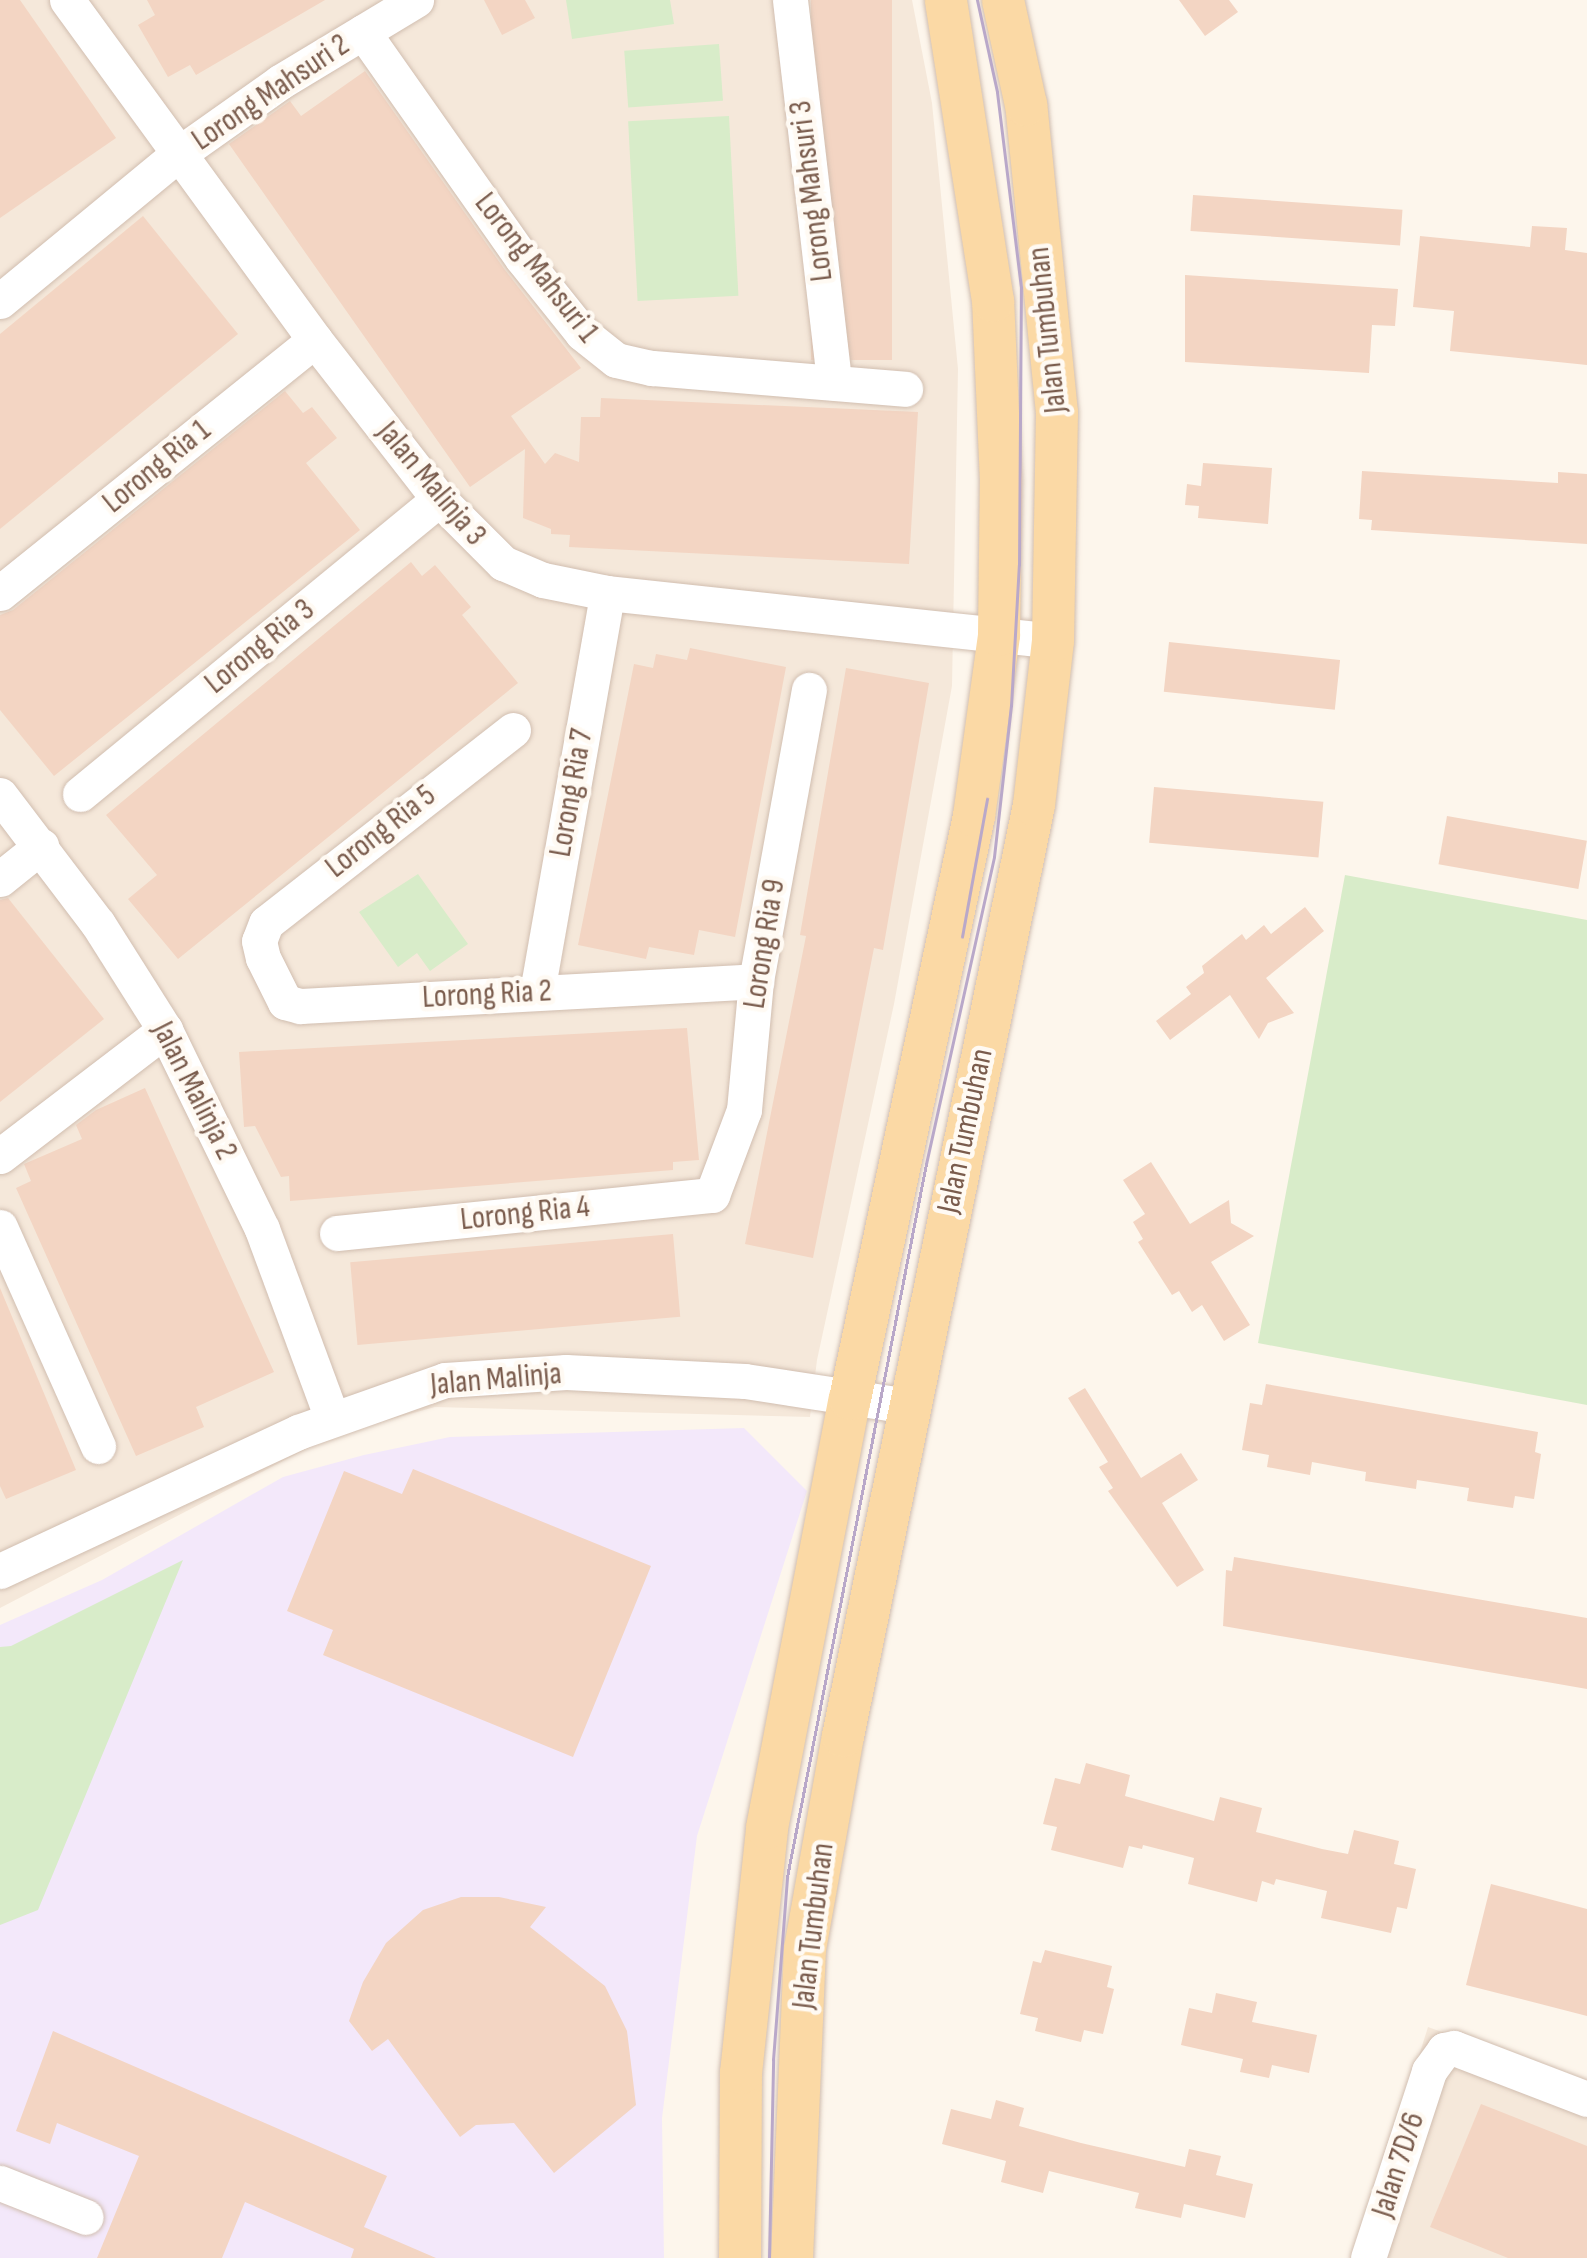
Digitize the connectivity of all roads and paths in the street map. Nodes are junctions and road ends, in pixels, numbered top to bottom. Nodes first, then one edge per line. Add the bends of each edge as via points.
1 (67, 0) edge
2 (416, 0) edge
3 (790, 0) edge
4 (946, 0) edge
5 (1003, 0) edge
6 (363, 32) junction
7 (178, 155) junction
8 (0, 301) edge
9 (1046, 301) junction
10 (315, 340) junction
11 (996, 340) junction
12 (834, 382) junction
13 (905, 389) dead end
14 (1058, 440) junction
15 (1002, 482) junction
16 (440, 500) junction
17 (607, 593) junction
18 (0, 594) edge
19 (999, 635) junction
20 (1053, 641) junction
21 (1048, 684) junction
22 (809, 690) dead end
23 (987, 723) junction
24 (512, 730) dead end
25 (80, 794) dead end
26 (0, 795) edge
27 (41, 846) junction
28 (0, 879) edge
29 (258, 941) joint
30 (756, 981) junction
31 (537, 992) junction
32 (165, 1030) junction
33 (0, 1156) edge
34 (712, 1195) joint
35 (0, 1227) edge
36 (337, 1232) dead end
37 (868, 1308) junction
38 (928, 1319) junction
39 (850, 1399) junction
40 (909, 1406) junction
41 (332, 1418) junction
42 (98, 1446) dead end
43 (829, 1507) junction
44 (887, 1522) junction
45 (0, 1571) edge
46 (1587, 2099) edge
47 (0, 2182) edge
48 (86, 2217) dead end
49 (740, 2258) edge
50 (792, 2258) edge
51 (1368, 2258) edge

1 - 7 street, Jalan Malinja 3
2 - 6 street, Lorong Mahsuri 2
3 - 12 street, Lorong Mahsuri 3
4 - 11 main road, Jalan Tumbuhan via 968,113
5 - 9 main road, Jalan Tumbuhan via 1026,105
6 - 7 street, Lorong Mahsuri 2
6 - 12 street, Lorong Mahsuri 1 via 522,258 594,345 616,360 652,368
7 - 8 street, Lorong Mahsuri 2
7 - 10 street, Jalan Malinja 3
9 - 11 main road via 1023,285 1012,287
9 - 14 main road, Jalan Tumbuhan
10 - 16 street, Jalan Malinja 3
10 - 18 street, Lorong Ria 1
11 - 15 main road, Jalan Tumbuhan
12 - 13 street, Lorong Mahsuri 1
14 - 15 main road via 1040,499 1029,503
14 - 20 main road, Jalan Tumbuhan
15 - 19 main road, Jalan Tumbuhan
16 - 17 street, Jalan Malinja 3 via 503,563 543,580
16 - 25 street, Lorong Ria 3
17 - 19 street, Jalan Malinja 3
17 - 31 street, Lorong Ria 7
19 - 20 street, Jalan Malinja 3
19 - 23 main road, Jalan Tumbuhan
20 - 21 main road, Jalan Tumbuhan
21 - 23 main road via 1030,668 1017,668 1006,676
21 - 38 main road, Jalan Tumbuhan via 1034,804
22 - 30 street, Lorong Ria 9
23 - 37 main road, Jalan Tumbuhan via 974,816
24 - 29 street, Lorong Ria 5 via 266,923
26 - 27 street, Jalan Malinja 2
27 - 28 street
27 - 32 street, Jalan Malinja 2
29 - 31 street, Lorong Ria 2 via 282,998 295,1006
30 - 31 street, Lorong Ria 2
30 - 34 street, Lorong Ria 9 via 744,1110
32 - 33 street
32 - 41 street, Jalan Malinja 2 via 262,1229
34 - 36 street, Lorong Ria 4
35 - 42 street
37 - 38 main road via 885,1346 904,1346
37 - 39 main road, Jalan Tumbuhan
38 - 40 main road, Jalan Tumbuhan
39 - 40 street, Jalan Malinja
39 - 41 street, Jalan Malinja via 745,1381 566,1372 445,1380
39 - 43 main road, Jalan Tumbuhan
40 - 44 main road, Jalan Tumbuhan
41 - 45 street, Jalan Malinja
43 - 44 main road via 844,1471 859,1462 883,1478
43 - 49 main road, Jalan Tumbuhan via 767,1828 741,2072
44 - 50 main road, Jalan Tumbuhan via 805,1948
46 - 51 street, Jalan 7D/6 via 1454,2048 1438,2056
47 - 48 street

